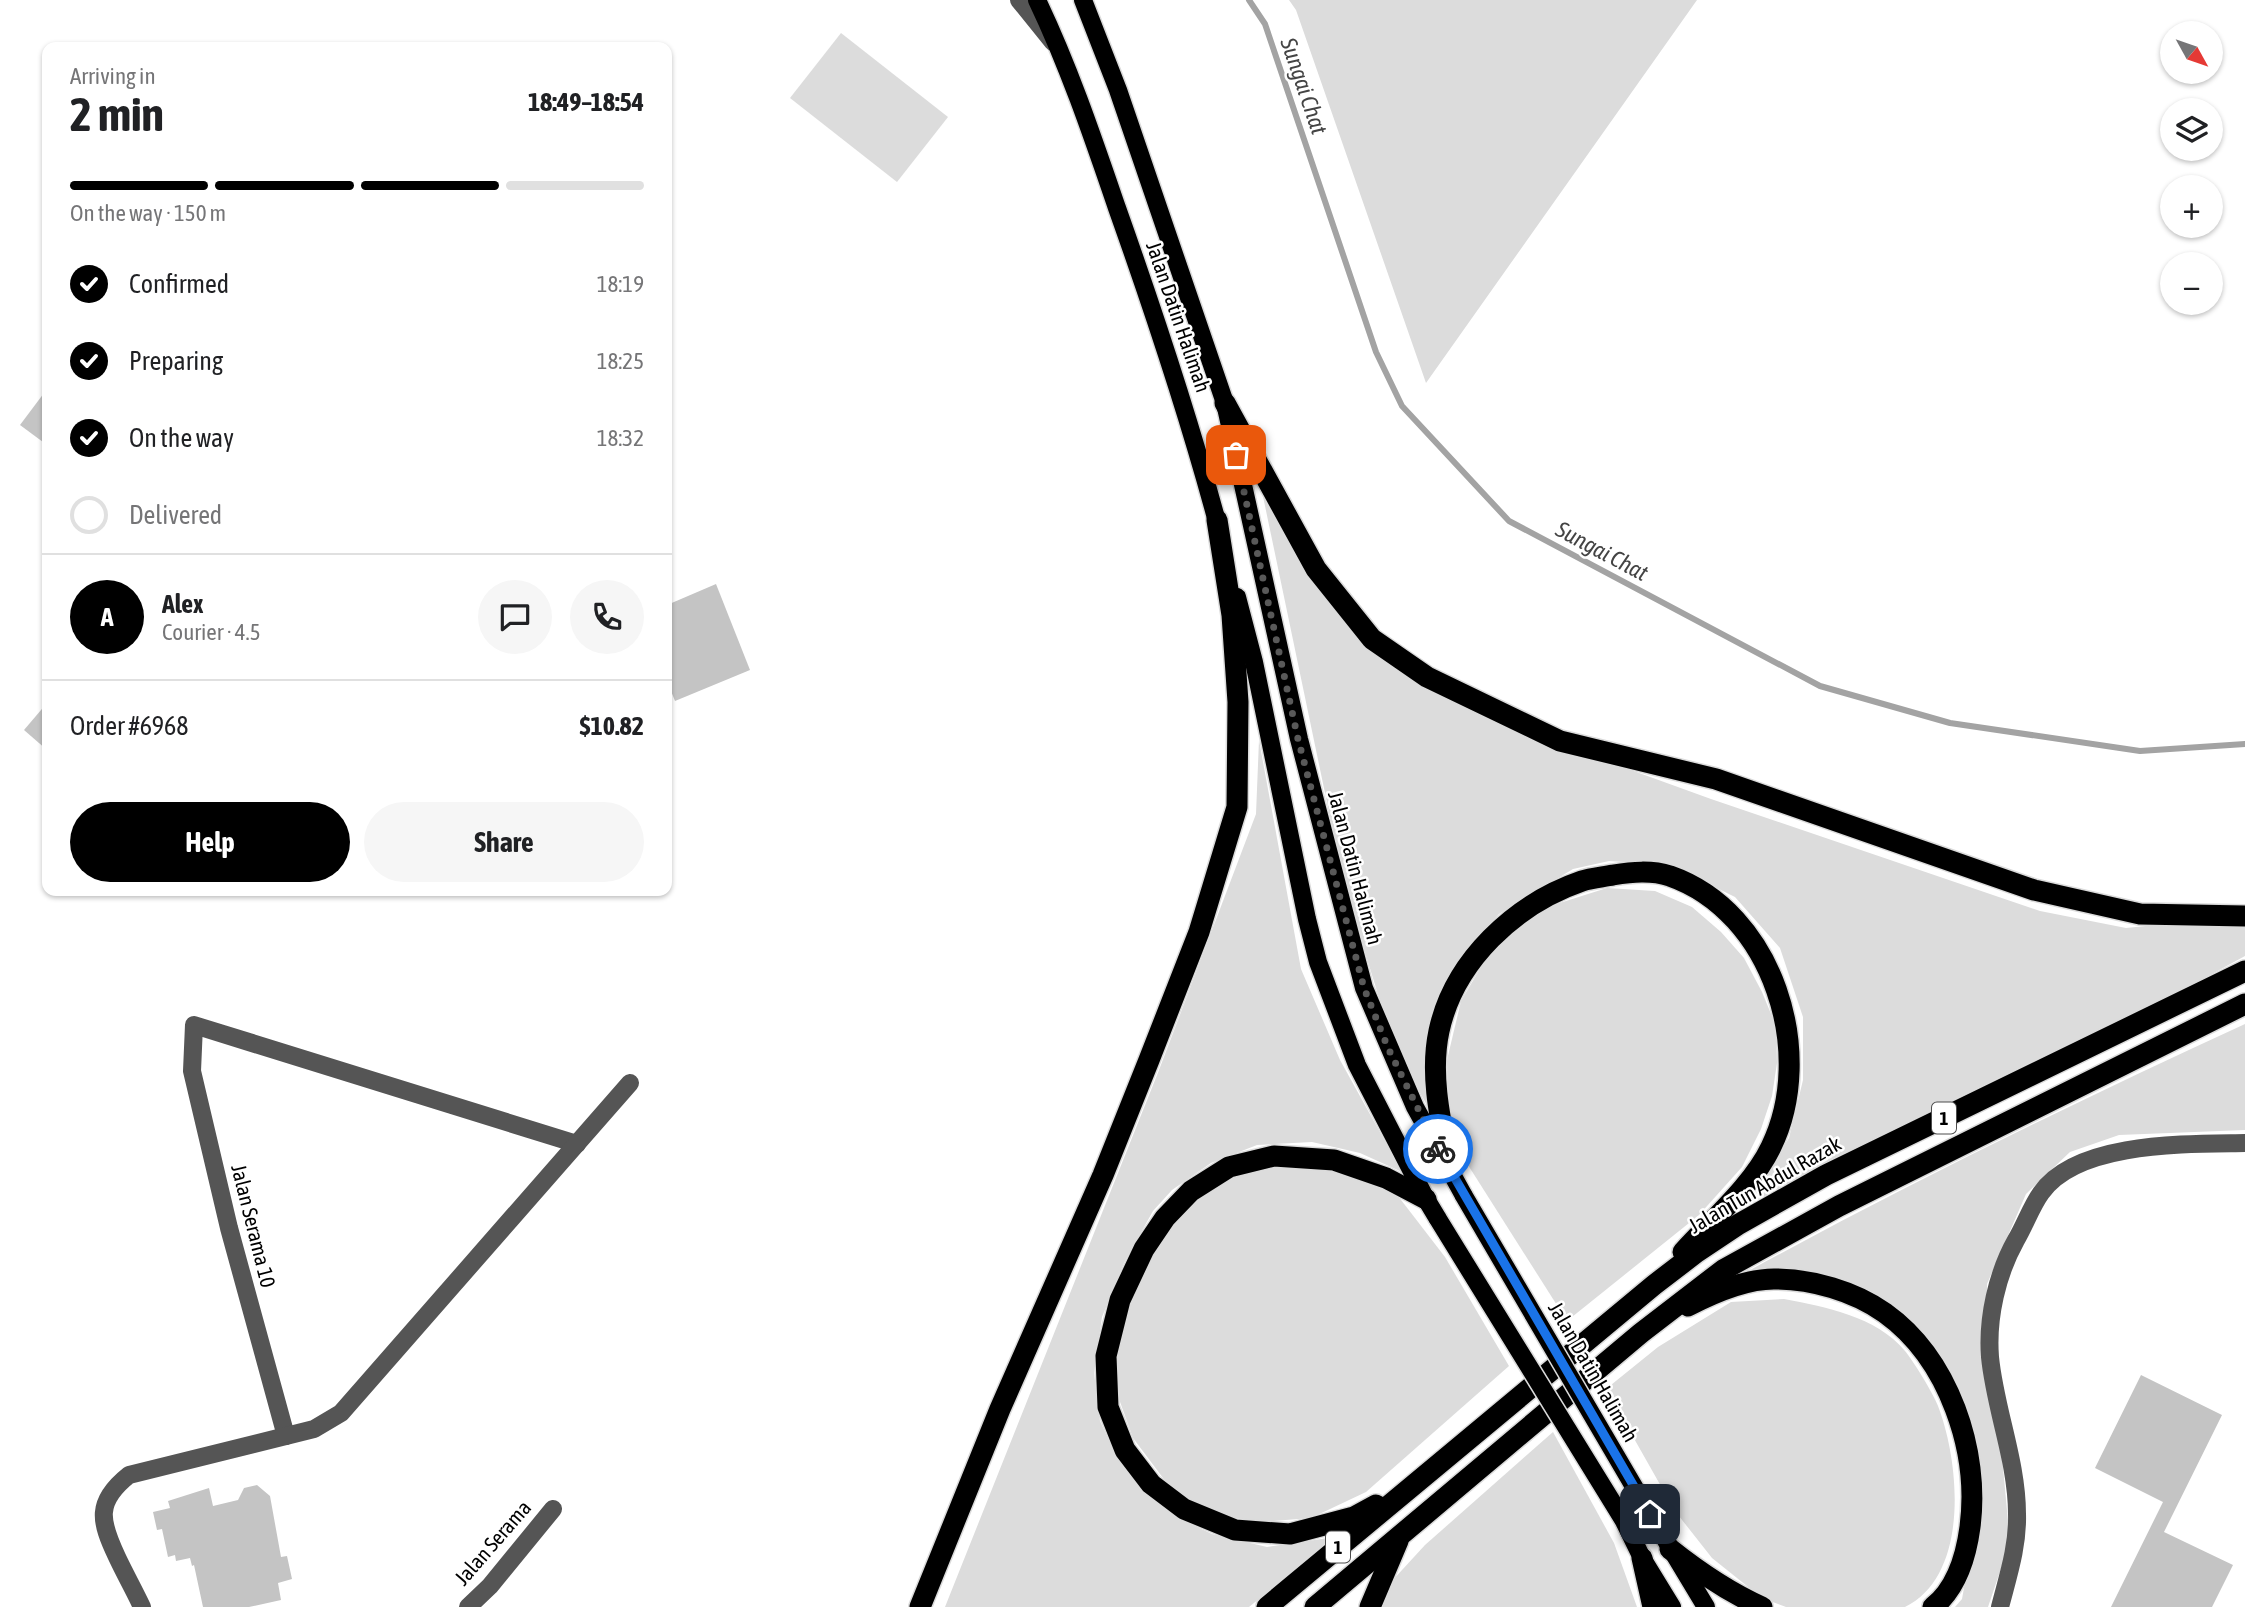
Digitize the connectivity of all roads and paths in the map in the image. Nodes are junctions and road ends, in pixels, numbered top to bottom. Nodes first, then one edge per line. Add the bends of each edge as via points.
1 (1018, 0) edge
2 (1037, 0) edge
3 (1083, 0) edge
4 (1061, 52) junction
5 (1225, 403) junction
6 (1217, 520) junction
7 (2245, 916) edge
8 (2245, 971) edge
9 (2245, 1004) edge
10 (630, 1083) dead end
11 (2245, 1143) edge
12 (577, 1144) junction
13 (1451, 1172) junction
14 (1426, 1199) junction
15 (1654, 1285) junction
16 (1641, 1332) junction
17 (286, 1436) junction
18 (1410, 1487) junction
19 (553, 1509) dead end
20 (1401, 1536) junction
21 (1670, 1549) junction
22 (1642, 1558) junction
23 (142, 1607) edge
24 (468, 1607) edge
25 (920, 1607) edge
26 (1267, 1607) edge
27 (1315, 1607) edge
28 (1370, 1607) edge
29 (1653, 1607) edge
30 (1672, 1607) edge
31 (1706, 1607) edge
32 (1762, 1607) edge
33 (1933, 1607) edge
34 (2000, 1607) edge

1 - 4 street
2 - 4 main road, Jalan Datin Halimah
3 - 5 main road, Jalan Datin Halimah
4 - 6 main road, Jalan Datin Halimah via 1176,379
5 - 7 highway via 1316,569 1372,639 1427,677 1560,740 1716,779 2034,890 2140,915
5 - 13 main road, Jalan Datin Halimah via 1298,739 1364,988 1415,1107
6 - 14 main road, Jalan Datin Halimah via 1254,662 1318,962 1357,1065
6 - 25 highway via 1232,615 1238,702 1237,807 1199,932 1159,1035
8 - 15 highway, Jalan Tun Abdul Razak / 1 via 1826,1175 1739,1224
9 - 16 highway, 1 via 1734,1263
10 - 12 street
11 - 34 street via 2116,1152 2081,1161 2042,1192 2010,1252 1992,1306 1990,1356 2017,1512 2016,1548
12 - 17 street via 341,1413 314,1429
12 - 17 street, Jalan Serama 10 via 194,1025 192,1071
13 - 15 highway via 1435,1068 1439,1031 1451,993 1472,958 1503,927 1542,899 1583,880 1649,872 1701,890 1753,941 1771,976 1782,1006 1787,1087 1783,1120 1770,1150
13 - 21 main road, Jalan Datin Halimah, bridge
14 - 18 highway via 1387,1178 1334,1160 1274,1156 1229,1167 1191,1191 1144,1249 1120,1300 1106,1356 1108,1407 1125,1450 1150,1484 1184,1509 1235,1530 1290,1534 1354,1517
14 - 22 main road, Jalan Datin Halimah, bridge via 1624,1521
15 - 18 highway, Jalan Tun Abdul Razak / 1
16 - 20 highway, 1
16 - 33 highway via 1696,1302 1741,1284 1773,1279 1831,1287 1886,1313 1938,1372 1967,1446 1971,1520 1961,1568 1947,1594
17 - 23 street via 129,1475 114,1487 104,1508 104,1531
18 - 26 highway, Jalan Tun Abdul Razak / 1
19 - 24 street, Jalan Serama
20 - 27 highway, 1
20 - 28 highway
21 - 31 main road, Jalan Datin Halimah
21 - 32 highway via 1715,1582
22 - 29 highway
22 - 30 main road, Jalan Datin Halimah

